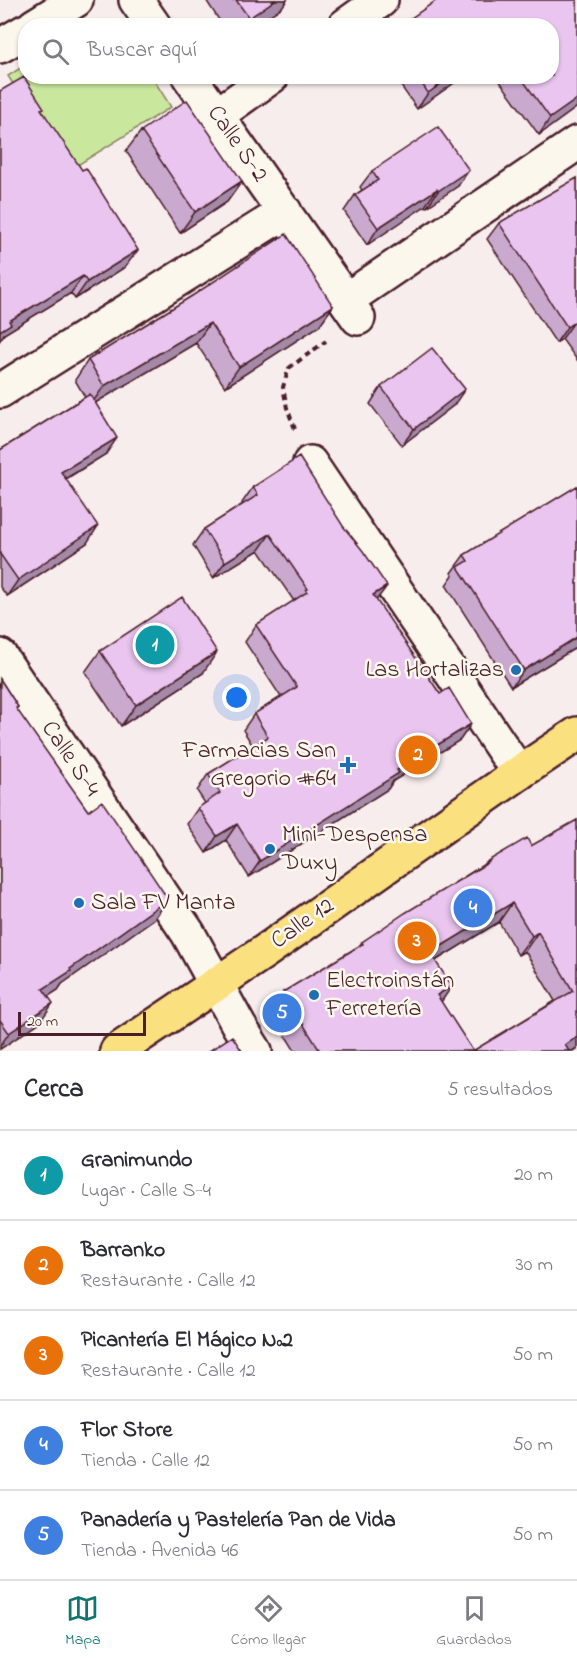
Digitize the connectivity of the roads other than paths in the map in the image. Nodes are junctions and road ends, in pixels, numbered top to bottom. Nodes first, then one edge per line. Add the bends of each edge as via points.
1 (76, 0) edge
2 (136, 0) edge
3 (381, 0) edge
4 (47, 18) edge
5 (148, 18) edge
6 (356, 18) edge
7 (18, 36) edge
8 (0, 46) edge
9 (195, 84) edge
10 (261, 84) edge
11 (217, 116) junction
12 (577, 143) edge
13 (285, 212) junction
14 (0, 391) edge
15 (310, 463) road end
16 (0, 657) edge
17 (577, 735) edge
18 (519, 773) junction
19 (216, 983) junction
20 (117, 1051) edge
21 (255, 1051) edge

1 - 4 street
2 - 5 street
3 - 6 street
7 - 8 street
9 - 11 street, Calle S-2
10 - 11 street
11 - 13 street, Calle S-2
12 - 13 street, Calle S-2 via 352,309
13 - 14 street
15 - 18 street
16 - 19 street, Calle S-4 via 189,933
17 - 18 main road, Calle 12
18 - 19 main road, Calle 12
19 - 20 main road, Calle 12
19 - 21 street, Calle S-4

